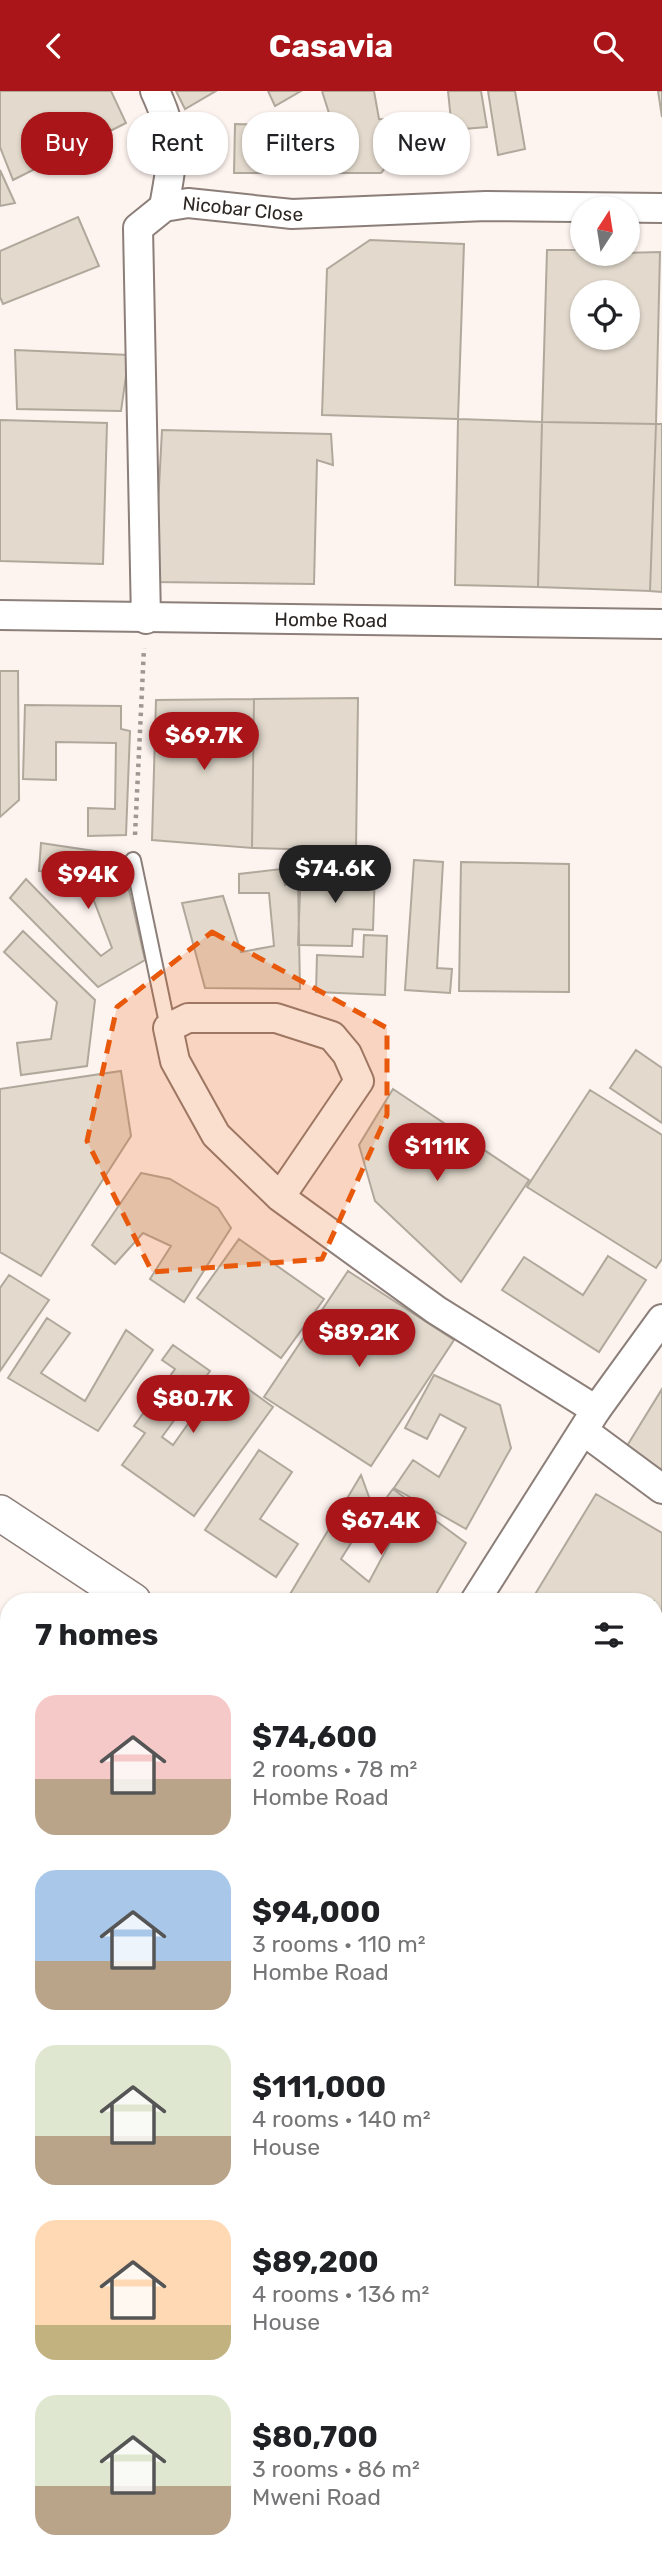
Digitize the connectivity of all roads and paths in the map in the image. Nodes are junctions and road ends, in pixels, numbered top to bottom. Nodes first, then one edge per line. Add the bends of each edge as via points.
1 (155, 91) edge
2 (164, 207) junction
3 (662, 208) edge
4 (0, 615) edge
5 (146, 619) junction
6 (662, 624) edge
7 (133, 860) joint
8 (168, 1028) junction
9 (280, 1197) junction
10 (662, 1319) edge
11 (591, 1421) junction
12 (662, 1489) edge
13 (0, 1513) edge
14 (121, 1593) edge
15 (480, 1593) edge

1 - 2 street via 169,122 172,162
2 - 3 street, Nicobar Close via 228,205 292,214 486,206
2 - 5 street, Nicobar Close via 138,228
4 - 5 street, Hombe Road
5 - 6 street, Hombe Road
5 - 7 path
7 - 8 lane
8 - 9 street via 175,1061 216,1135
8 - 9 street via 188,1018 276,1018 332,1035 347,1054 359,1081
9 - 11 street
10 - 11 street
11 - 12 street
11 - 15 street
13 - 14 street

